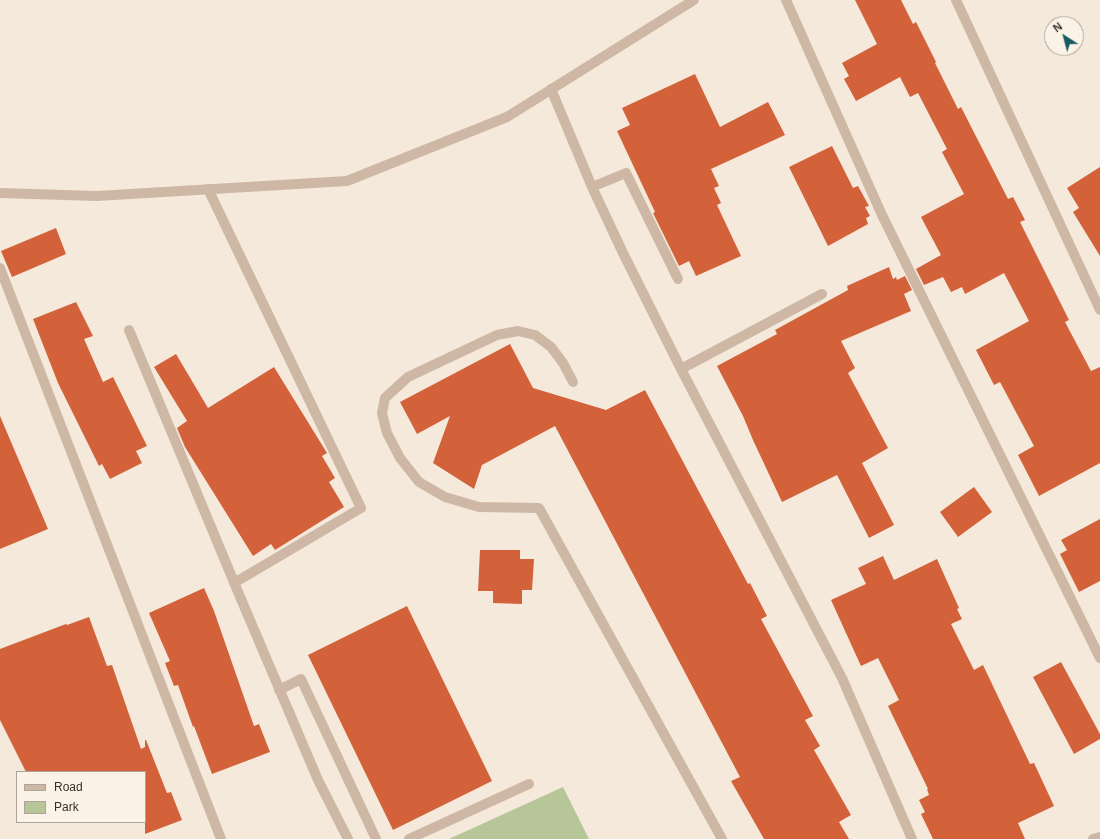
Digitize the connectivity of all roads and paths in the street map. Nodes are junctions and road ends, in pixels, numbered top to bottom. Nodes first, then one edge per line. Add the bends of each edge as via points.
1 (694, 0) edge
2 (786, 0) edge
3 (956, 0) edge
4 (550, 89) junction
5 (592, 187) junction
6 (208, 189) junction
7 (0, 193) edge
8 (0, 268) edge
9 (678, 279) dead end
10 (822, 294) dead end
11 (1100, 310) edge
12 (129, 330) dead end
13 (681, 369) junction
14 (573, 382) dead end
15 (234, 583) junction
16 (1100, 658) edge
17 (279, 690) junction
18 (529, 784) dead end
19 (1100, 836) edge
20 (221, 839) edge
21 (348, 839) edge
22 (376, 839) edge
23 (409, 839) edge
24 (722, 839) edge
25 (912, 839) edge
26 (1093, 839) edge

1 - 4 street
2 - 16 street via 882,215
3 - 11 street
4 - 5 street
4 - 6 street via 507,117 347,181
5 - 9 street via 626,173
5 - 13 street
6 - 7 street via 98,196
6 - 15 street via 361,508
8 - 20 street
10 - 13 street
12 - 15 street
13 - 25 street via 842,678
14 - 24 street via 551,347 535,335 518,331 497,335 408,378 385,398 382,413 387,433 400,458 420,482 445,497 479,507 539,508
15 - 17 street
17 - 21 street via 318,780
17 - 22 street via 301,679
18 - 23 street
19 - 26 street

